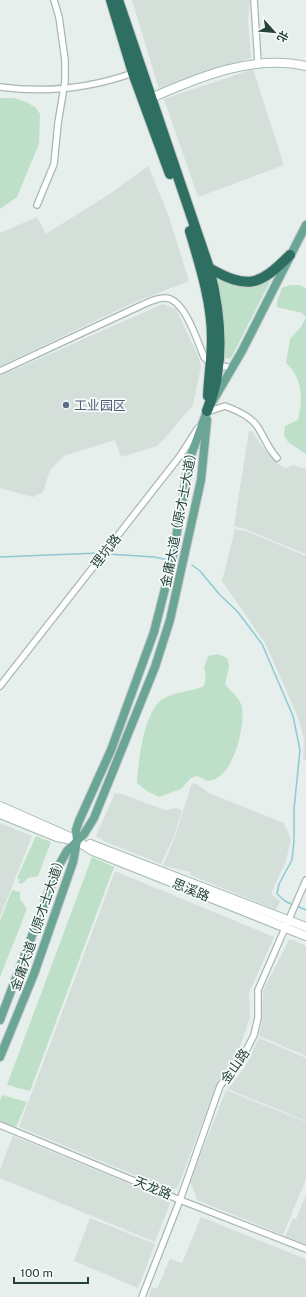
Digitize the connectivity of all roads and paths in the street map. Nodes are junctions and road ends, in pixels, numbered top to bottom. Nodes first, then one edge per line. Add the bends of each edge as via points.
1 (54, 0) edge
2 (111, 0) edge
3 (118, 0) edge
4 (254, 0) edge
5 (258, 63) junction
6 (306, 66) edge
7 (133, 73) junction
8 (0, 87) edge
9 (64, 88) junction
10 (151, 98) junction
11 (37, 205) dead end
12 (306, 224) edge
13 (290, 255) junction
14 (209, 268) junction
15 (214, 365) junction
16 (232, 368) junction
17 (0, 371) edge
18 (207, 411) junction
19 (277, 458) dead end
20 (172, 559) junction
21 (183, 561) junction
22 (0, 686) edge
23 (0, 806) edge
24 (0, 814) edge
25 (77, 841) junction
26 (306, 880) edge
27 (288, 924) junction
28 (306, 927) edge
29 (306, 936) edge
30 (0, 1020) edge
31 (0, 1058) edge
32 (0, 1125) edge
33 (180, 1200) junction
34 (306, 1249) edge
35 (142, 1297) edge

1 - 9 street via 65,60
2 - 7 highway
3 - 10 highway
4 - 5 street
5 - 6 street via 280,62
5 - 10 street via 213,74
7 - 9 street via 100,83
7 - 15 highway via 202,271
8 - 9 street via 27,91
9 - 11 street via 54,164
10 - 14 highway
12 - 13 main road
13 - 14 highway via 271,273 257,281 235,281
13 - 16 main road
14 - 15 highway via 220,326
15 - 16 street
15 - 17 street via 204,357 180,306 169,298 164,298 140,306
15 - 18 highway
16 - 18 main road
18 - 19 street via 224,406 242,413 256,425 268,449
18 - 20 main road, 金庸大道（原才士大道） via 190,461
18 - 21 main road, 金庸大道（原才士大道） via 200,480
18 - 22 street, 理坑路 via 180,456
20 - 21 main road
20 - 25 main road, 金庸大道（原才士大道） via 154,632 111,750 80,816 76,830
21 - 25 main road, 金庸大道（原才士大道） via 170,620 155,667 94,818
23 - 25 street, 思溪路
24 - 25 street, 思溪路 via 57,837
25 - 27 street, 思溪路
25 - 30 main road, 金庸大道（原才士大道） via 67,851 58,867
25 - 31 main road, 金庸大道（原才士大道） via 73,862 34,974
26 - 27 street, 金山路
27 - 28 street, 思溪路
27 - 29 street, 思溪路
27 - 33 street, 金山路 via 258,990 258,1018 254,1035 245,1053 220,1086
32 - 33 street, 天龙路
33 - 34 street, 天龙路
33 - 35 street, 金山路

